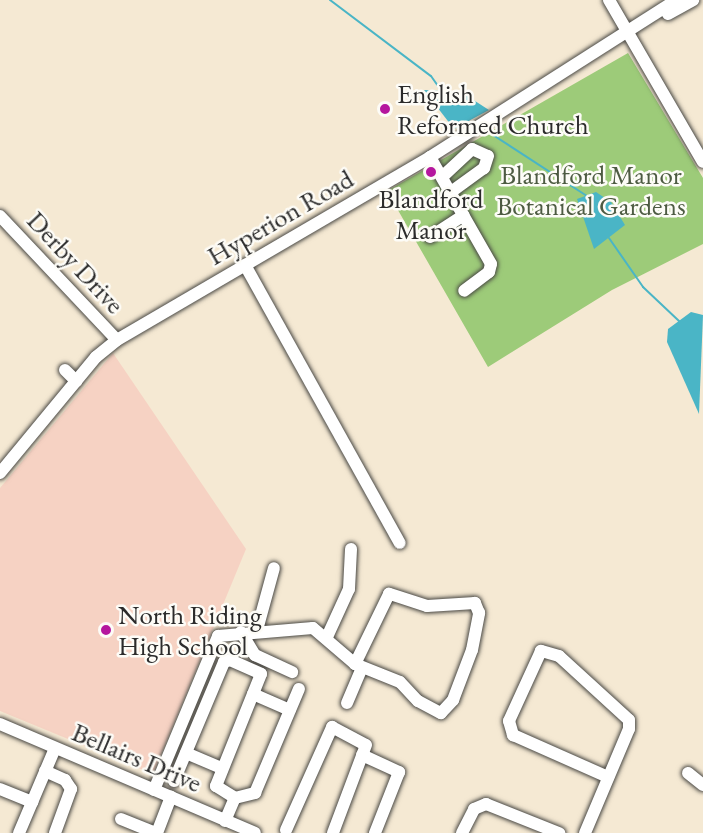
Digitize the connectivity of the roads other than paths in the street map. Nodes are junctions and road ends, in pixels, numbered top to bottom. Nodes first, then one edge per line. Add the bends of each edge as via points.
1 (609, 0) edge
2 (676, 0) edge
3 (693, 0) edge
4 (627, 32) junction
5 (430, 157) junction
6 (703, 162) edge
7 (442, 177) junction
8 (451, 192) junction
9 (464, 215) junction
10 (0, 216) edge
11 (429, 237) dead end
12 (245, 265) junction
13 (464, 291) dead end
14 (117, 340) junction
15 (65, 370) dead end
16 (76, 381) junction
17 (0, 473) edge
18 (400, 543) dead end
19 (351, 549) dead end
20 (274, 568) dead end
21 (257, 630) junction
22 (241, 632) junction
23 (327, 637) junction
24 (359, 666) junction
25 (292, 672) dead end
26 (299, 689) dead end
27 (253, 694) junction
28 (347, 703) dead end
29 (290, 710) junction
30 (0, 724) edge
31 (55, 748) junction
32 (186, 753) junction
33 (362, 755) junction
34 (222, 768) junction
35 (45, 771) junction
36 (688, 773) dead end
37 (608, 777) junction
38 (174, 781) dead end
39 (703, 785) edge
40 (0, 789) edge
41 (154, 790) junction
42 (171, 797) junction
43 (235, 798) junction
44 (32, 801) junction
45 (121, 819) dead end
46 (225, 821) junction
47 (286, 830) dead end
48 (19, 833) edge
49 (55, 833) edge
50 (156, 833) edge
51 (255, 833) edge
52 (333, 833) edge
53 (375, 833) edge
54 (462, 833) edge
55 (559, 833) edge
56 (585, 833) edge

1 - 4 street
2 - 4 street, Hyperion Road
3 - 4 street, Hyperion Road
4 - 5 street, Hyperion Road
4 - 6 street
5 - 7 street
5 - 12 street, Hyperion Road
7 - 8 street
7 - 8 street via 472,149 488,156 484,168
8 - 9 street
9 - 11 street
9 - 13 street via 491,264 489,272
10 - 14 street, Derby Drive
12 - 14 street, Hyperion Road
12 - 18 street
14 - 16 street, Hyperion Road
15 - 16 street
16 - 17 street, Hyperion Road
19 - 23 street via 349,589
20 - 21 street
21 - 22 street
21 - 23 street via 313,628
22 - 25 street via 255,655
22 - 41 street via 213,641
23 - 24 street
24 - 24 street via 389,594 427,606 475,603 479,613 471,650 447,710 434,710 400,682
24 - 28 street
26 - 29 street
27 - 29 street
27 - 32 street via 260,673 225,661
27 - 34 street
29 - 43 street via 255,793
30 - 31 street, Bellairs Drive
31 - 35 street
31 - 41 street, Bellairs Drive
32 - 34 street
32 - 38 street
33 - 47 street via 365,741 329,728
33 - 52 street
33 - 53 street via 399,772
34 - 43 street via 216,788
35 - 44 street
35 - 49 street via 65,780 70,789
36 - 39 street
37 - 37 street via 629,720 559,656 541,651 509,721 513,735
37 - 56 street
40 - 44 street
41 - 42 street, Bellairs Drive
42 - 46 street, Bellairs Drive
42 - 50 street
43 - 46 street
44 - 48 street
45 - 50 street
46 - 51 street, Bellairs Drive
54 - 55 street via 474,809 486,804

